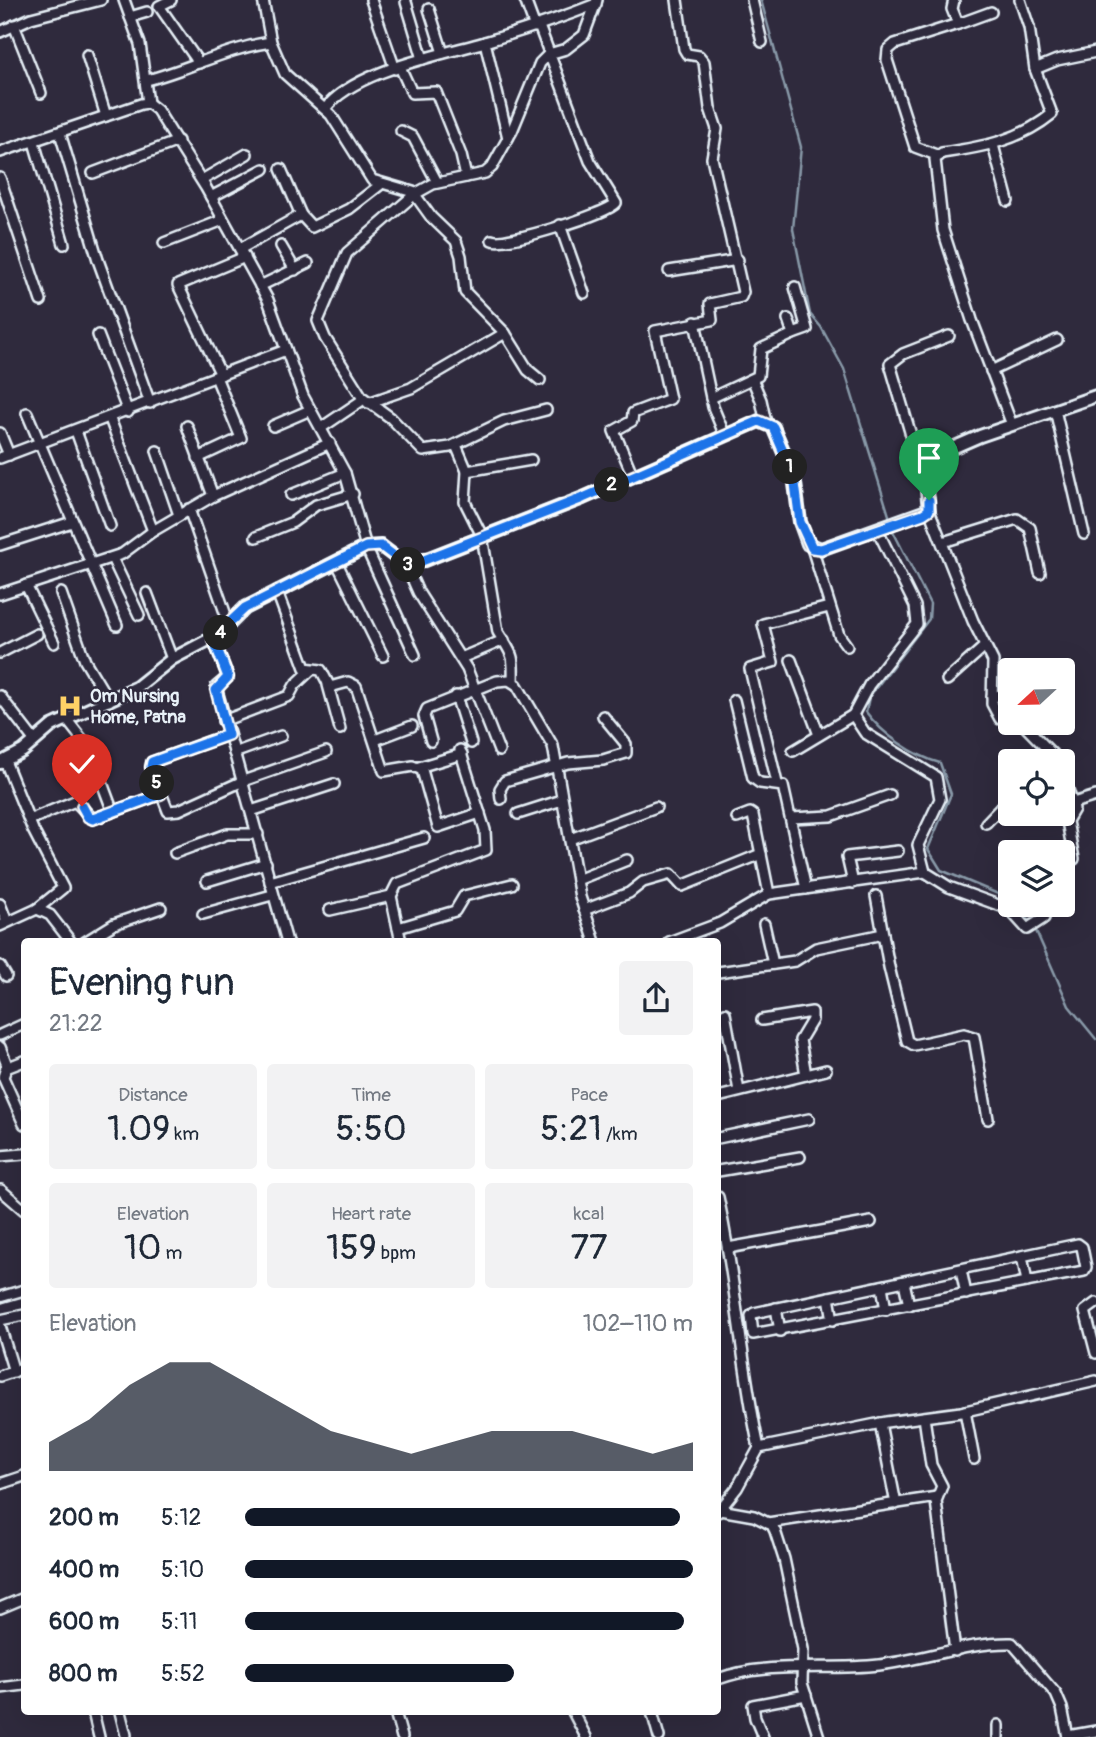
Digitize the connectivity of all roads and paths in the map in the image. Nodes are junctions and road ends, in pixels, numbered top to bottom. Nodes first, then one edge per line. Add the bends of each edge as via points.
1 (101, 0) edge
2 (124, 0) edge
3 (171, 0) edge
4 (262, 0) edge
5 (371, 0) edge
6 (525, 0) edge
7 (677, 0) edge
8 (752, 0) edge
9 (954, 0) edge
10 (1020, 0) edge
11 (406, 2) dead end
12 (597, 2) edge
13 (581, 5) edge
14 (429, 9) dead end
15 (147, 12) dead end
16 (991, 12) dead end
17 (130, 17) junction
18 (958, 24) junction
19 (14, 25) junction
20 (537, 26) junction
21 (0, 32) edge
22 (271, 41) junction
23 (485, 42) junction
24 (762, 42) dead end
25 (1096, 52) edge
26 (443, 53) junction
27 (549, 54) junction
28 (87, 55) dead end
29 (423, 59) junction
30 (199, 63) junction
31 (397, 68) junction
32 (1035, 69) junction
33 (146, 80) junction
34 (41, 93) dead end
35 (148, 103) junction
36 (325, 109) junction
37 (106, 116) junction
38 (401, 131) dead end
39 (60, 133) junction
40 (508, 138) junction
41 (177, 141) junction
42 (34, 142) junction
43 (993, 145) junction
44 (0, 152) edge
45 (247, 154) dead end
46 (939, 156) junction
47 (264, 169) dead end
48 (281, 169) dead end
49 (93, 173) dead end
50 (466, 177) junction
51 (0, 178) edge
52 (202, 180) junction
53 (437, 183) junction
54 (380, 185) junction
55 (415, 194) junction
56 (211, 197) junction
57 (1008, 201) dead end
58 (302, 215) junction
59 (223, 220) junction
60 (560, 225) junction
61 (492, 240) dead end
62 (164, 243) dead end
63 (64, 244) dead end
64 (281, 246) dead end
65 (242, 253) junction
66 (738, 260) junction
67 (308, 264) dead end
68 (295, 270) junction
69 (669, 271) dead end
70 (260, 286) junction
71 (795, 287) dead end
72 (584, 293) dead end
73 (41, 301) dead end
74 (788, 319) dead end
75 (695, 322) junction
76 (505, 333) junction
77 (793, 334) junction
78 (98, 335) dead end
79 (949, 336) dead end
80 (1057, 340) dead end
81 (286, 350) junction
82 (991, 371) junction
83 (218, 376) junction
84 (540, 380) dead end
85 (752, 381) junction
86 (1096, 396) edge
87 (711, 398) junction
88 (366, 401) junction
89 (150, 403) junction
90 (310, 410) junction
91 (546, 410) dead end
92 (1055, 410) junction
93 (27, 412) dead end
94 (128, 412) junction
95 (110, 419) junction
96 (766, 423) junction
97 (1012, 425) junction
98 (187, 426) dead end
99 (273, 426) dead end
100 (321, 428) junction
101 (76, 431) junction
102 (0, 433) edge
103 (725, 436) junction
104 (330, 443) junction
105 (39, 445) junction
106 (456, 445) junction
107 (157, 451) dead end
108 (4, 457) edge
109 (198, 458) junction
110 (531, 460) dead end
111 (924, 461) junction
112 (467, 471) junction
113 (345, 473) junction
114 (633, 476) junction
115 (353, 494) junction
116 (291, 495) dead end
117 (213, 496) junction
118 (189, 509) junction
119 (929, 510) junction
120 (179, 515) junction
121 (72, 523) junction
122 (110, 526) dead end
123 (879, 528) junction
124 (153, 531) junction
125 (1084, 534) dead end
126 (482, 536) junction
127 (256, 537) dead end
128 (943, 542) junction
129 (0, 545) edge
130 (366, 547) junction
131 (812, 548) junction
132 (112, 558) junction
133 (337, 563) junction
134 (89, 565) junction
135 (406, 565) junction
136 (1040, 573) dead end
137 (26, 585) junction
138 (277, 592) junction
139 (61, 593) dead end
140 (147, 593) dead end
141 (0, 594) edge
142 (829, 607) junction
143 (139, 615) dead end
144 (229, 624) junction
145 (117, 625) dead end
146 (37, 634) dead end
147 (213, 638) junction
148 (504, 640) junction
149 (54, 643) dead end
150 (847, 646) dead end
151 (985, 646) junction
152 (0, 653) edge
153 (415, 655) dead end
154 (383, 656) dead end
155 (461, 658) junction
156 (172, 659) junction
157 (791, 660) dead end
158 (310, 670) junction
159 (947, 680) dead end
160 (513, 682) junction
161 (328, 685) junction
162 (476, 688) junction
163 (0, 696) edge
164 (456, 696) junction
165 (998, 696) edge
166 (992, 697) junction
167 (734, 700) dead end
168 (109, 701) junction
169 (853, 715) junction
170 (603, 716) dead end
171 (998, 717) edge
172 (67, 720) junction
173 (223, 721) junction
174 (412, 726) dead end
175 (340, 729) dead end
176 (228, 735) junction
177 (819, 735) junction
178 (1033, 735) edge
179 (281, 736) dead end
180 (34, 740) junction
181 (374, 740) junction
182 (431, 741) dead end
183 (471, 743) dead end
184 (1046, 749) edge
185 (499, 751) dead end
186 (793, 751) dead end
187 (327, 752) dead end
188 (234, 753) junction
189 (3, 762) edge
190 (556, 766) junction
191 (419, 767) junction
192 (243, 781) junction
193 (777, 783) junction
194 (334, 784) dead end
195 (161, 794) junction
196 (890, 795) dead end
197 (1096, 796) edge
198 (500, 799) dead end
199 (562, 800) junction
200 (1075, 802) edge
201 (656, 807) dead end
202 (998, 810) edge
203 (251, 811) junction
204 (113, 812) junction
205 (480, 813) junction
206 (518, 814) dead end
207 (737, 818) dead end
208 (791, 818) junction
209 (29, 820) junction
210 (986, 823) dead end
211 (258, 834) junction
212 (424, 838) dead end
213 (570, 839) junction
214 (898, 851) dead end
215 (175, 853) dead end
216 (761, 854) junction
217 (627, 860) dead end
218 (265, 863) junction
219 (925, 873) junction
220 (577, 880) junction
221 (207, 881) dead end
222 (270, 882) junction
223 (512, 884) dead end
224 (853, 884) junction
225 (806, 889) junction
226 (769, 894) junction
227 (272, 895) junction
228 (391, 896) junction
229 (876, 896) dead end
230 (0, 904) edge
231 (162, 908) dead end
232 (37, 909) junction
233 (330, 910) dead end
234 (584, 910) junction
235 (203, 914) dead end
236 (1042, 920) dead end
237 (4, 924) edge
238 (764, 924) dead end
239 (398, 928) junction
240 (883, 934) junction
241 (68, 938) edge
242 (91, 938) edge
243 (285, 938) edge
244 (400, 938) edge
245 (594, 938) edge
246 (680, 938) edge
247 (773, 964) junction
248 (0, 965) edge
249 (721, 972) edge
250 (6, 976) dead end
251 (725, 1013) dead end
252 (762, 1020) dead end
253 (21, 1025) edge
254 (0, 1035) edge
255 (0, 1047) edge
256 (21, 1062) edge
257 (6, 1068) junction
258 (826, 1070) dead end
259 (806, 1074) junction
260 (739, 1091) junction
261 (721, 1096) edge
262 (21, 1117) edge
263 (809, 1119) dead end
264 (988, 1119) dead end
265 (721, 1137) edge
266 (21, 1154) edge
267 (0, 1156) edge
268 (800, 1157) dead end
269 (721, 1170) edge
270 (0, 1189) edge
271 (0, 1200) edge
272 (21, 1207) edge
273 (721, 1214) edge
274 (871, 1222) dead end
275 (727, 1248) junction
276 (1023, 1256) junction
277 (961, 1269) junction
278 (904, 1282) junction
279 (1027, 1282) junction
280 (882, 1286) junction
281 (21, 1291) edge
282 (966, 1294) junction
283 (0, 1297) edge
284 (829, 1297) junction
285 (1096, 1303) edge
286 (909, 1305) junction
287 (776, 1308) junction
288 (886, 1310) junction
289 (21, 1316) edge
290 (0, 1320) edge
291 (833, 1320) junction
292 (752, 1324) junction
293 (0, 1326) edge
294 (741, 1326) junction
295 (780, 1331) junction
296 (1096, 1353) edge
297 (21, 1369) edge
298 (14, 1372) junction
299 (0, 1376) edge
300 (1096, 1381) edge
301 (965, 1412) junction
302 (924, 1418) junction
303 (880, 1423) junction
304 (759, 1448) junction
305 (974, 1458) dead end
306 (21, 1477) edge
307 (0, 1484) edge
308 (937, 1497) junction
309 (896, 1504) junction
310 (721, 1508) edge
311 (721, 1511) edge
312 (768, 1523) junction
313 (21, 1599) edge
314 (0, 1608) edge
315 (955, 1651) junction
316 (804, 1669) junction
317 (721, 1678) edge
318 (21, 1685) edge
319 (0, 1688) edge
320 (806, 1695) junction
321 (94, 1715) edge
322 (121, 1715) edge
323 (396, 1715) edge
324 (575, 1715) edge
325 (653, 1715) edge
326 (998, 1725) dead end
327 (1096, 1731) edge
328 (126, 1735) dead end
329 (99, 1737) edge
330 (402, 1737) edge
331 (586, 1737) edge
332 (659, 1737) edge
333 (763, 1737) edge
334 (820, 1737) edge
335 (998, 1737) edge
336 (1068, 1737) edge

1 - 19 street
2 - 17 street
3 - 30 street via 159,6
4 - 22 street
5 - 31 street
6 - 20 street
7 - 66 street via 684,49 704,62 717,129 712,158
8 - 24 street
9 - 18 street
10 - 32 street
11 - 29 street
12 - 13 street
12 - 27 street via 584,35 566,50
13 - 20 street
14 - 26 street
15 - 17 street
16 - 18 street
17 - 33 street
18 - 46 street via 888,50 887,61 915,147
19 - 21 street
19 - 34 street
20 - 23 street
20 - 27 street
22 - 30 street via 227,50
22 - 36 street via 285,74
23 - 26 street
23 - 40 street
25 - 32 street
26 - 29 street
27 - 40 street via 536,69
27 - 60 street via 590,162 616,203
28 - 37 street
29 - 31 street
30 - 33 street
31 - 36 street via 344,91
31 - 50 street via 412,93 433,90 442,102
32 - 43 street via 1052,114 1035,128
33 - 35 street
35 - 37 street
35 - 41 street via 158,110
36 - 54 street via 366,173
37 - 39 street
38 - 53 street via 413,136
39 - 42 street
39 - 89 street via 103,274
40 - 50 street via 492,167
41 - 49 street
41 - 52 street
42 - 44 street
42 - 63 street
43 - 46 street
43 - 57 street
45 - 52 street
46 - 82 street via 943,230
47 - 56 street
48 - 58 street
50 - 53 street
51 - 73 street
52 - 56 street
53 - 55 street
54 - 55 street
54 - 58 street via 319,226 313,228
55 - 76 street via 456,241 465,292
55 - 88 street via 343,258 319,315 325,338
56 - 59 street
58 - 65 street
59 - 62 street
59 - 65 street
60 - 61 street via 510,241
60 - 72 street
64 - 68 street
65 - 70 street
65 - 83 street via 178,285
66 - 69 street
66 - 75 street via 741,297 710,304 712,320
67 - 68 street
68 - 70 street
70 - 81 street
71 - 77 street via 807,329
74 - 77 street
75 - 87 street
75 - 114 street via 655,331 670,399 633,413 632,421 614,431
76 - 84 street via 528,370
76 - 88 street via 411,388
77 - 85 street via 761,349 758,376
78 - 94 street
79 - 111 street via 903,354 890,365 913,442
80 - 82 street
81 - 83 street
81 - 90 street
82 - 97 street
83 - 89 street
83 - 109 street via 242,438
85 - 87 street
85 - 96 street
86 - 92 street
87 - 103 street
88 - 100 street
88 - 106 street via 391,418 423,451
89 - 94 street
90 - 99 street
90 - 100 street
91 - 106 street via 504,421
92 - 97 street
92 - 125 street
93 - 105 street
94 - 95 street
95 - 101 street
95 - 124 street
96 - 103 street via 759,421
96 - 131 street via 773,427 794,476 800,522
97 - 111 street
98 - 109 street
100 - 104 street
101 - 105 street
101 - 122 street
102 - 108 street
103 - 114 street
104 - 113 street
104 - 117 street
105 - 108 street
105 - 121 street
106 - 112 street
107 - 120 street
109 - 117 street
110 - 112 street
111 - 119 street
112 - 126 street via 465,502
113 - 115 street
113 - 116 street
114 - 126 street
115 - 127 street via 316,505 293,522
115 - 130 street
117 - 118 street
118 - 120 street
118 - 144 street
119 - 123 street
119 - 128 street
120 - 124 street
121 - 129 street
121 - 134 street
123 - 131 street via 821,549
123 - 169 street via 918,620 869,685
124 - 132 street
126 - 135 street
126 - 148 street via 498,632
128 - 136 street via 1017,519 1030,528
128 - 151 street
130 - 133 street
130 - 135 street via 387,548
130 - 153 street
131 - 142 street
132 - 134 street
132 - 143 street
133 - 138 street
133 - 154 street
134 - 137 street
134 - 145 street
135 - 155 street
137 - 141 street
137 - 149 street
138 - 144 street via 245,608
138 - 158 street via 303,664
139 - 168 street via 85,661
140 - 156 street
142 - 150 street
142 - 193 street via 763,624 773,662 750,670
144 - 147 street
146 - 152 street
147 - 156 street
147 - 173 street via 228,677 216,690
148 - 155 street
148 - 160 street via 514,658
151 - 159 street
151 - 166 street via 993,661
155 - 162 street
156 - 168 street via 137,687
157 - 177 street
158 - 161 street via 321,670
158 - 173 street via 289,695
160 - 162 street via 497,681
160 - 190 street via 550,739
161 - 175 street
161 - 181 street via 351,682 356,686
162 - 164 street
162 - 185 street
163 - 180 street
164 - 182 street via 424,712
164 - 183 street
165 - 166 street
166 - 171 street
167 - 193 street via 753,778
168 - 172 street
169 - 177 street
169 - 219 street via 864,733 936,777 940,799 918,845
170 - 190 street via 626,744 626,753
172 - 180 street
172 - 204 street via 89,748
173 - 176 street
174 - 181 street
176 - 188 street
176 - 195 street via 152,762
177 - 186 street
178 - 184 street
179 - 188 street
180 - 189 street
181 - 191 street via 384,771
187 - 192 street
188 - 192 street
189 - 209 street
190 - 198 street via 505,781
190 - 199 street
191 - 205 street via 438,827
191 - 205 street via 461,752
192 - 195 street via 173,812 168,811
192 - 203 street
193 - 208 street via 783,786
194 - 203 street
195 - 204 street
196 - 208 street via 831,816
197 - 200 street
199 - 206 street
199 - 213 street
201 - 213 street
202 - 210 street
203 - 211 street
204 - 209 street via 90,818 75,801
205 - 228 street via 486,850 404,880
207 - 216 street via 753,816
208 - 225 street
209 - 232 street via 63,888
211 - 215 street via 228,834
211 - 218 street
212 - 222 street
213 - 220 street
214 - 224 street via 847,857
216 - 226 street
216 - 234 street via 685,885 671,874 643,882 629,893
217 - 220 street
218 - 221 street
218 - 222 street
219 - 224 street
219 - 236 street via 1009,909 1029,928
220 - 234 street
222 - 227 street
223 - 239 street via 464,896 458,909
224 - 225 street
225 - 226 street
226 - 246 street via 720,923
227 - 235 street
227 - 243 street
228 - 233 street
228 - 239 street
229 - 240 street
230 - 237 street
231 - 242 street via 114,924
232 - 237 street
232 - 241 street via 50,915
234 - 245 street
238 - 247 street
239 - 244 street
240 - 247 street via 819,947 797,960
240 - 264 street via 907,1041 914,1045 964,1034 974,1037
247 - 249 street
248 - 250 street
251 - 260 street
252 - 259 street via 812,1012 800,1040
253 - 254 street
255 - 257 street
256 - 257 street
257 - 262 street via 3,1077
258 - 259 street
259 - 260 street
260 - 261 street
263 - 265 street
266 - 267 street
268 - 269 street
270 - 271 street
270 - 272 street
273 - 275 street
274 - 275 street
275 - 294 street
276 - 277 street
276 - 279 street
276 - 279 street via 1078,1244 1083,1247 1087,1267
277 - 278 street
277 - 282 street
278 - 280 street
278 - 286 street
279 - 282 street
280 - 284 street
280 - 288 street
281 - 283 street
282 - 286 street
284 - 287 street
284 - 291 street
285 - 296 street via 1085,1311
286 - 288 street
287 - 292 street via 752,1313
287 - 295 street
288 - 291 street
289 - 290 street
291 - 295 street
292 - 294 street
292 - 295 street via 756,1336
293 - 298 street
294 - 304 street
297 - 298 street
298 - 299 street
300 - 301 street
301 - 302 street
301 - 305 street
302 - 303 street
302 - 308 street via 931,1465 943,1486
303 - 304 street
303 - 309 street
304 - 310 street
306 - 307 street
308 - 309 street
308 - 315 street
309 - 312 street
311 - 312 street
312 - 316 street via 784,1559
313 - 314 street
315 - 316 street via 883,1665
315 - 336 street via 1016,1644 1056,1694
316 - 317 street via 747,1671
316 - 320 street
318 - 319 street
320 - 333 street via 753,1705
320 - 334 street
321 - 329 street
322 - 328 street
323 - 330 street
324 - 331 street
325 - 332 street
326 - 335 street
327 - 336 street

